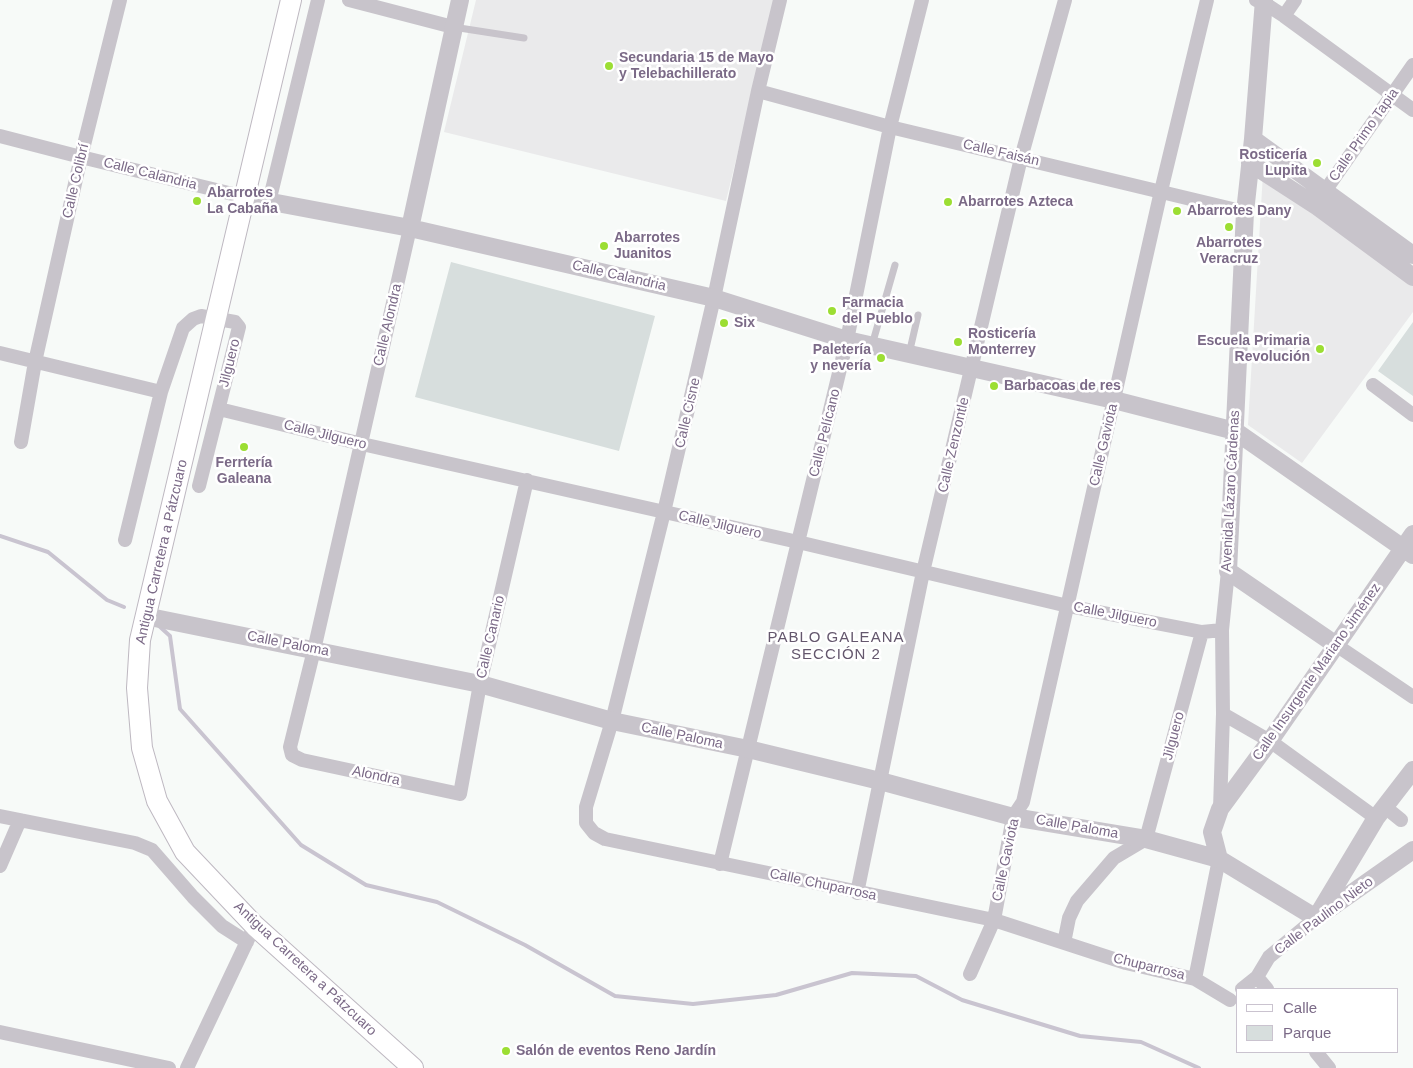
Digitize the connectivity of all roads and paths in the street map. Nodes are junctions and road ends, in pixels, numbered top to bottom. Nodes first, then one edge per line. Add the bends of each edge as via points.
1 (120, 0) edge
2 (291, 0) edge
3 (318, 0) edge
4 (349, 0) edge
5 (460, 0) edge
6 (780, 0) edge
7 (922, 0) edge
8 (1065, 0) edge
9 (1207, 0) edge
10 (1295, 0) edge
11 (1261, 1) edge
12 (1284, 16) junction
13 (453, 27) junction
14 (524, 38) dead end
15 (1413, 65) edge
16 (758, 91) junction
17 (1392, 95) junction
18 (1413, 110) edge
19 (890, 127) junction
20 (0, 136) edge
21 (1253, 139) junction
22 (81, 157) junction
23 (1022, 158) junction
24 (1250, 163) junction
25 (1161, 191) junction
26 (245, 197) junction
27 (1322, 199) junction
28 (268, 202) junction
29 (1245, 212) junction
30 (410, 228) junction
31 (1413, 255) edge
32 (896, 265) dead end
33 (1413, 277) edge
34 (714, 298) junction
35 (918, 315) dead end
36 (216, 319) junction
37 (847, 340) junction
38 (872, 345) junction
39 (0, 353) edge
40 (909, 354) junction
41 (35, 362) junction
42 (972, 368) junction
43 (1373, 385) dead end
44 (161, 392) junction
45 (1114, 400) junction
46 (219, 409) junction
47 (1413, 415) edge
48 (1235, 431) junction
49 (21, 442) dead end
50 (362, 444) junction
51 (527, 480) junction
52 (199, 486) dead end
53 (664, 512) junction
54 (125, 540) dead end
55 (798, 542) junction
56 (1410, 546) edge
57 (1228, 571) junction
58 (923, 572) junction
59 (1068, 606) junction
60 (145, 616) junction
61 (1222, 630) junction
62 (1202, 632) junction
63 (1336, 645) junction
64 (314, 650) junction
65 (480, 684) junction
66 (1413, 697) edge
67 (1223, 714) junction
68 (612, 721) junction
69 (1270, 741) junction
70 (748, 749) junction
71 (292, 755) joint
72 (1413, 770) edge
73 (880, 781) junction
74 (460, 794) joint
75 (1220, 809) junction
76 (1022, 812) junction
77 (1381, 813) junction
78 (0, 816) edge
79 (20, 820) junction
80 (1401, 820) dead end
81 (586, 823) joint
82 (1146, 839) junction
83 (1413, 850) edge
84 (1219, 859) junction
85 (720, 864) junction
86 (0, 866) edge
87 (857, 893) junction
88 (1316, 918) junction
89 (994, 920) junction
90 (251, 934) junction
91 (1064, 943) junction
92 (970, 974) dead end
93 (1257, 977) junction
94 (1195, 979) junction
95 (1243, 988) edge
96 (1266, 988) edge
97 (1233, 997) edge
98 (1218, 1008) dead end
99 (0, 1032) edge
100 (1317, 1053) edge
101 (169, 1068) edge
102 (187, 1068) edge
103 (413, 1068) edge
104 (1329, 1068) edge

1 - 22 street, Calle Colibrí
2 - 26 main road, Antigua Carretera a Pátzcuaro
3 - 28 street
4 - 13 street
5 - 13 street, Calle Alondra
6 - 16 street, Calle Cisne
7 - 19 street, Calle Pelícano
8 - 23 street, Calle Zenzontle
9 - 25 street, Calle Gaviota
10 - 12 street
11 - 12 street
11 - 21 street, Avenida Lázaro Cárdenas
12 - 17 street
13 - 14 lane
13 - 30 street, Calle Alondra
15 - 17 street, Calle Primo Tapia
16 - 19 street, Calle Faisán
16 - 34 street, Calle Cisne
17 - 18 street
17 - 27 street, Calle Primo Tapia
19 - 23 street, Calle Faisán
19 - 37 street, Calle Pelícano
20 - 22 street, Calle Calandria
21 - 24 street, Avenida Lázaro Cárdenas
21 - 27 street
22 - 26 street, Calle Calandria
22 - 41 street, Calle Colibrí
23 - 25 street, Calle Faisán
23 - 42 street, Calle Zenzontle
24 - 27 street
24 - 29 street, Avenida Lázaro Cárdenas
25 - 29 street, Calle Faisán
25 - 45 street, Calle Gaviota
26 - 28 street, Calle Calandria
26 - 36 main road, Antigua Carretera a Pátzcuaro
27 - 31 street
27 - 33 street
28 - 30 street, Calle Calandria
29 - 48 street, Avenida Lázaro Cárdenas
30 - 34 street, Calle Calandria
30 - 50 street, Calle Alondra
32 - 38 lane
34 - 37 street, Calle Calandria
34 - 53 street, Calle Cisne
35 - 40 lane
36 - 44 street, Jilguero via 201,316 183,328
36 - 46 street, Jilguero via 235,322 239,327
36 - 60 main road, Antigua Carretera a Pátzcuaro
37 - 38 street, Calle Calandria
37 - 55 street, Calle Pelícano
38 - 40 street, Calle Calandria
39 - 41 street
40 - 42 street, Calle Calandria
41 - 44 street
41 - 49 street, Calle Colibrí
42 - 45 street, Calle Calandria
42 - 58 street, Calle Zenzontle
43 - 47 street
44 - 54 street, Jilguero
45 - 48 street, Calle Calandria
45 - 59 street, Calle Gaviota
46 - 50 street, Calle Jilguero
46 - 52 street
48 - 56 street
48 - 57 street, Avenida Lázaro Cárdenas
50 - 51 street, Calle Jilguero
50 - 64 street, Calle Alondra
51 - 53 street, Calle Jilguero
51 - 65 street, Calle Canario
53 - 55 street, Calle Jilguero
53 - 68 street, Calle Cisne
55 - 58 street, Calle Jilguero
55 - 70 street, Calle Pelícano
56 - 63 street, Calle Insurgente Mariano Jiménez
57 - 61 street, Avenida Lázaro Cárdenas
57 - 63 street
58 - 59 street, Calle Jilguero
58 - 73 street, Calle Zenzontle
59 - 62 street, Calle Jilguero
59 - 76 street, Calle Gaviota
60 - 64 street, Calle Paloma
60 - 90 main road, Antigua Carretera a Pátzcuaro via 136,688 142,748 156,801 185,852
61 - 62 street, Calle Jilguero
61 - 67 street, Avenida Lázaro Cárdenas
62 - 82 street, Jilguero
63 - 66 street
63 - 69 street, Calle Insurgente Mariano Jiménez
64 - 65 street, Calle Paloma
64 - 71 street, Calle Alondra via 290,747
65 - 68 street, Calle Paloma
65 - 74 street, Calle Canario
67 - 69 street
67 - 75 street, Avenida Lázaro Cárdenas
68 - 70 street, Calle Paloma
68 - 81 street, Calle Cisne via 586,808
69 - 75 street, Calle Insurgente Mariano Jiménez
69 - 77 street
70 - 73 street, Calle Paloma
70 - 85 street, Calle Pelícano
71 - 74 street, Alondra via 302,760
72 - 77 street
73 - 76 street, Calle Paloma
73 - 87 street, Calle Zenzontle
75 - 84 street, Avenida Lázaro Cárdenas via 1212,832
76 - 82 street, Calle Paloma
76 - 89 street, Calle Gaviota
77 - 80 street
77 - 88 street
78 - 79 street
79 - 86 street
79 - 90 street via 135,843 152,850 222,926
81 - 85 street, Calle Chuparrosa via 605,839
82 - 84 street, Calle Paloma
82 - 91 street via 1114,858 1077,902 1069,918
83 - 88 street, Calle Paulino Nieto
84 - 88 street, Calle Paloma
84 - 94 street, Avenida Lázaro Cárdenas
85 - 87 street, Calle Chuparrosa
87 - 89 street, Calle Chuparrosa
88 - 93 street, Calle Paulino Nieto via 1269,958
89 - 91 street, Calle Chuparrosa
89 - 92 street, Calle Gaviota
90 - 102 street
90 - 103 main road, Antigua Carretera a Pátzcuaro
91 - 94 street, Chuparrosa via 1126,963
93 - 95 street, Calle Paulino Nieto
93 - 96 street
94 - 97 street, Chuparrosa
97 - 98 street
99 - 101 street
100 - 104 street

